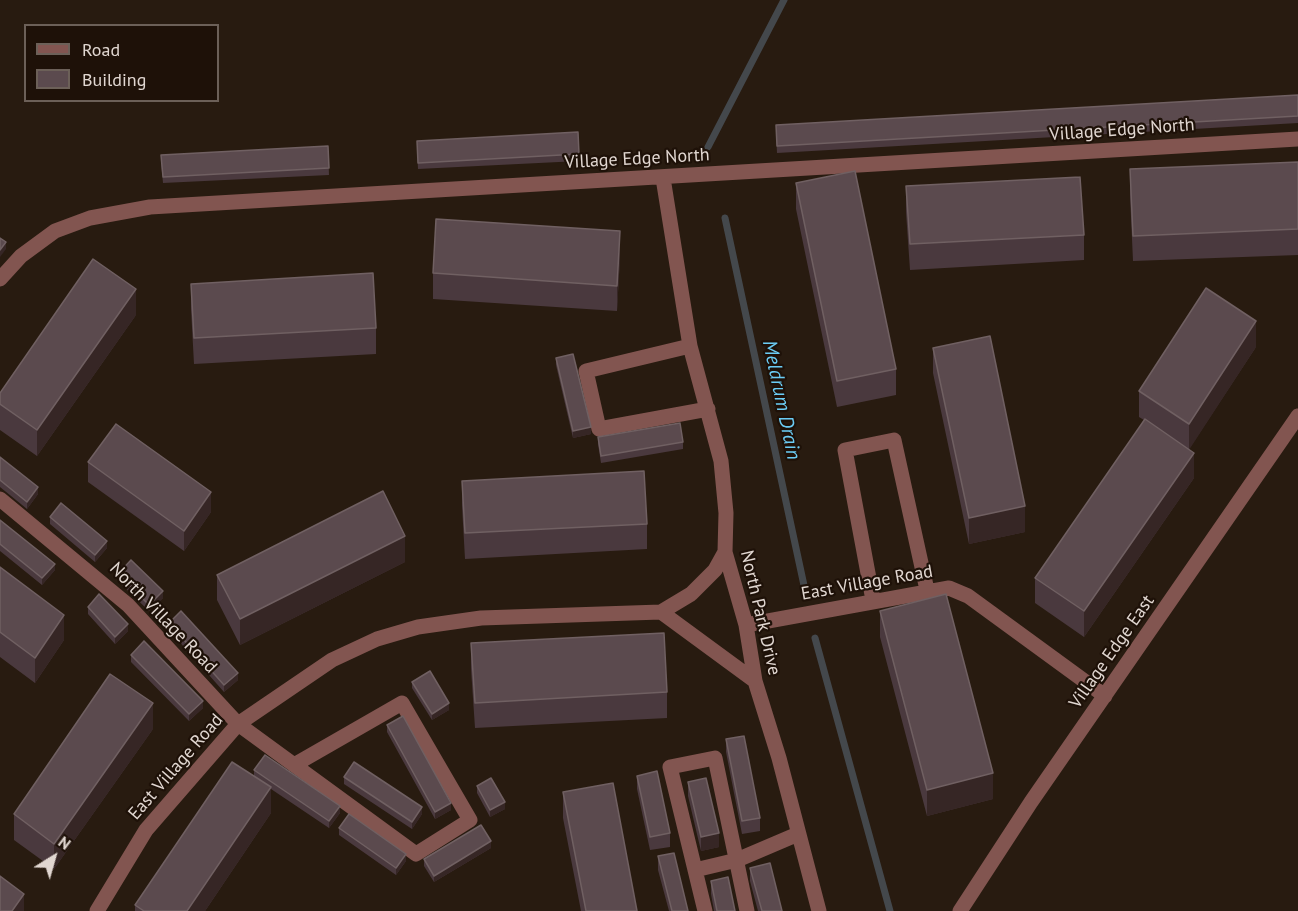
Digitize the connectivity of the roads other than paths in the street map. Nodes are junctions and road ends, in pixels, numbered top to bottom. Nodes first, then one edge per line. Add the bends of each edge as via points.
1 (1298, 139) edge
2 (663, 178) junction
3 (0, 279) edge
4 (690, 346) junction
5 (708, 409) junction
6 (1298, 416) edge
7 (0, 499) edge
8 (726, 552) junction
9 (927, 590) junction
10 (873, 600) junction
11 (661, 612) junction
12 (746, 625) junction
13 (755, 681) junction
14 (1105, 696) junction
15 (238, 724) junction
16 (294, 765) junction
17 (798, 834) junction
18 (736, 860) junction
19 (695, 870) junction
20 (97, 911) edge
21 (705, 911) edge
22 (747, 911) edge
23 (819, 911) edge
24 (960, 911) edge

1 - 2 street, Village Edge North
2 - 3 street, Village Edge North via 150,207 90,218 55,231 21,256
2 - 4 street, North Park Drive
4 - 5 street, North Park Drive
4 - 5 street via 586,371 598,429
5 - 8 street, North Park Drive via 722,460
6 - 14 street, Village Edge East
7 - 15 street, North Village Road via 128,605
8 - 11 street, East Village Road via 715,570 691,594
8 - 12 street, North Park Drive
9 - 10 street, East Village Road
9 - 10 street via 894,440 845,450
9 - 14 street, East Village Road via 949,588 968,596
10 - 12 street, East Village Road
11 - 13 street
11 - 15 street, East Village Road via 480,618 418,627 377,639 332,660
12 - 13 street, North Park Drive
13 - 17 street, North Park Drive
14 - 24 street, Village Edge East
15 - 16 street, North Village Road
15 - 20 street, East Village Road via 146,830
16 - 16 street, North Village Road via 416,854 470,820 402,703
17 - 18 street
17 - 23 street, North Park Drive
18 - 19 street
18 - 19 street via 715,758 670,766
18 - 22 street
19 - 21 street

